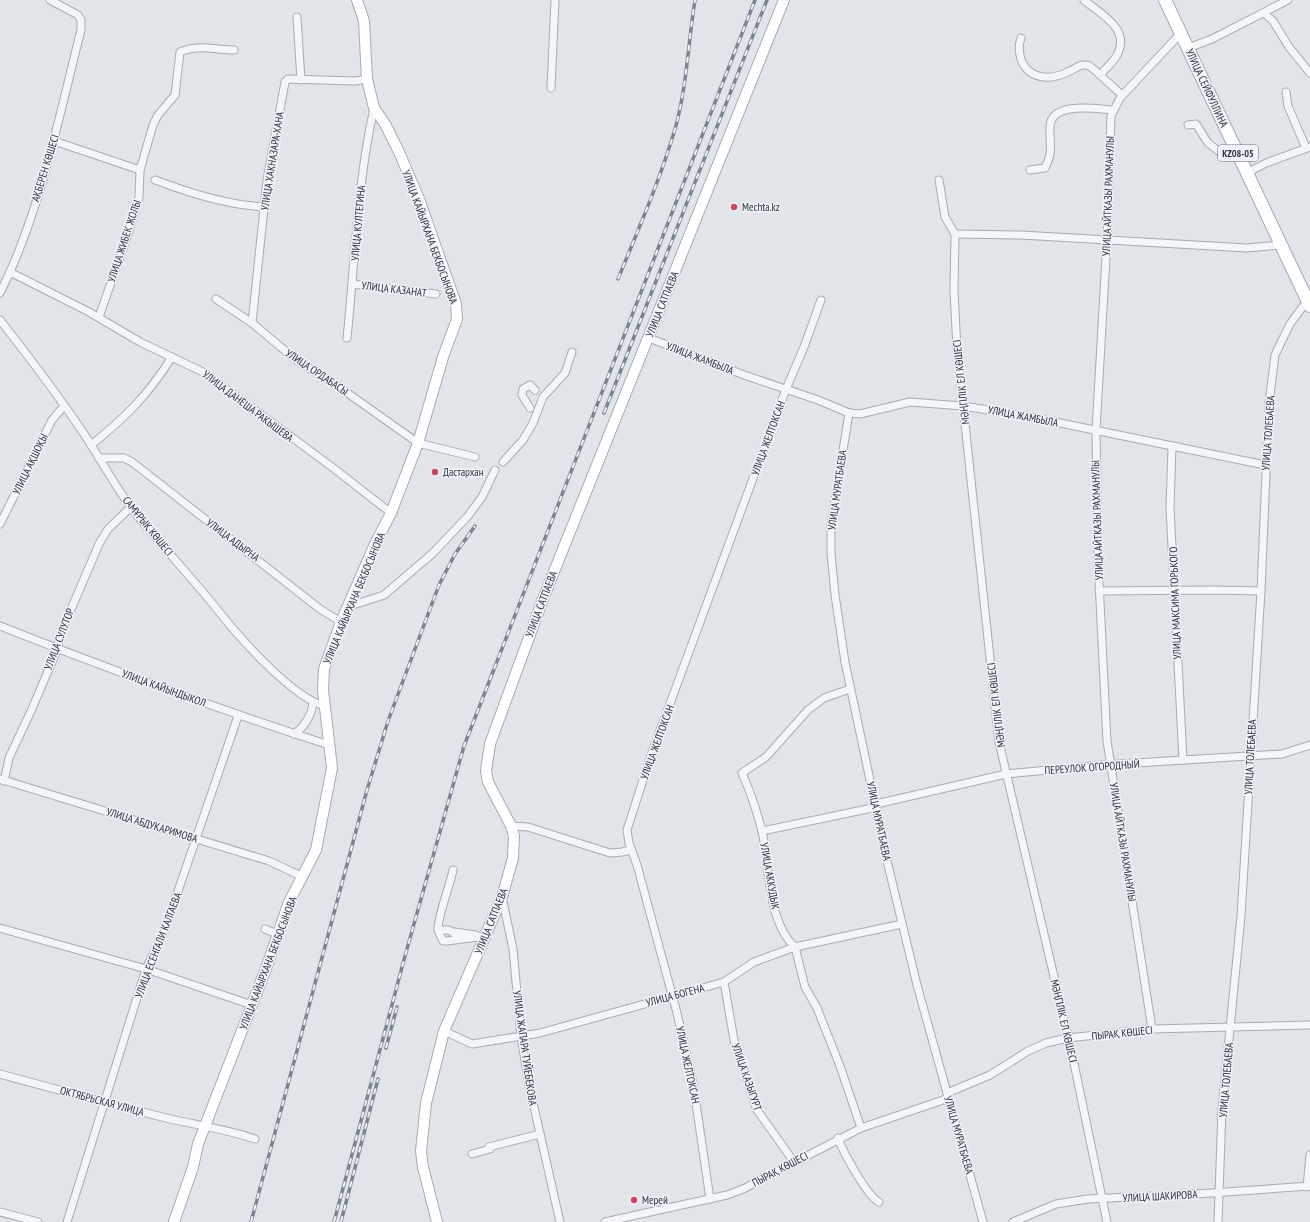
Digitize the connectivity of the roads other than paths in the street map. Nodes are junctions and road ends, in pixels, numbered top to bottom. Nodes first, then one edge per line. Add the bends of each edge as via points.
1 (50, 0) edge
2 (357, 0) edge
3 (555, 0) edge
4 (784, 0) edge
5 (1084, 0) edge
6 (1165, 0) edge
7 (1288, 0) edge
8 (1264, 13) junction
9 (297, 17) dead end
10 (1181, 33) junction
11 (1021, 38) dead end
12 (1188, 48) junction
13 (234, 50) dead end
14 (1310, 73) edge
15 (1100, 75) junction
16 (367, 79) junction
17 (301, 80) junction
18 (551, 88) dead end
19 (1286, 92) dead end
20 (1122, 95) junction
21 (374, 108) junction
22 (1113, 110) junction
23 (1188, 125) dead end
24 (54, 141) junction
25 (1308, 148) edge
26 (1236, 149) junction
27 (140, 170) junction
28 (1030, 170) dead end
29 (1247, 173) junction
30 (155, 180) dead end
31 (940, 180) dead end
32 (265, 207) junction
33 (955, 234) junction
34 (1107, 240) junction
35 (1281, 245) junction
36 (10, 272) junction
37 (352, 284) junction
38 (2, 285) edge
39 (0, 293) edge
40 (436, 294) dead end
41 (216, 299) dead end
42 (821, 300) dead end
43 (1309, 304) edge
44 (98, 317) junction
45 (0, 320) edge
46 (252, 323) junction
47 (347, 338) dead end
48 (648, 338) junction
49 (572, 352) dead end
50 (172, 357) junction
51 (786, 389) junction
52 (535, 390) dead end
53 (64, 406) junction
54 (963, 406) junction
55 (530, 408) dead end
56 (849, 413) junction
57 (1096, 430) junction
58 (418, 444) junction
59 (92, 445) junction
60 (1172, 446) junction
61 (475, 457) dead end
62 (99, 458) junction
63 (503, 462) dead end
64 (1265, 465) junction
65 (494, 470) dead end
66 (131, 507) junction
67 (391, 513) junction
68 (0, 524) edge
69 (1099, 591) junction
70 (1174, 591) junction
71 (1261, 591) junction
72 (347, 607) junction
73 (341, 622) junction
74 (0, 626) edge
75 (57, 650) junction
76 (850, 689) junction
77 (313, 702) junction
78 (325, 706) junction
79 (238, 716) junction
80 (294, 734) junction
81 (329, 745) junction
82 (1310, 745) edge
83 (1250, 756) junction
84 (1183, 760) junction
85 (1111, 766) junction
86 (1006, 774) junction
87 (1, 781) edge
88 (876, 805) junction
89 (511, 826) junction
90 (762, 831) junction
91 (195, 839) junction
92 (631, 850) junction
93 (453, 870) dead end
94 (303, 877) junction
95 (502, 897) junction
96 (902, 924) junction
97 (0, 928) edge
98 (266, 928) dead end
99 (438, 930) junction
100 (454, 932) junction
101 (277, 934) junction
102 (486, 936) junction
103 (457, 940) junction
104 (796, 947) junction
105 (146, 969) junction
106 (724, 982) junction
107 (672, 996) junction
108 (252, 1005) junction
109 (1310, 1025) edge
110 (1231, 1026) junction
111 (1152, 1029) junction
112 (444, 1032) junction
113 (521, 1036) junction
114 (1068, 1038) junction
115 (0, 1074) edge
116 (948, 1096) junction
117 (104, 1102) junction
118 (204, 1127) junction
119 (861, 1128) junction
120 (540, 1134) junction
121 (838, 1138) junction
122 (255, 1139) dead end
123 (472, 1154) dead end
124 (1310, 1155) edge
125 (794, 1162) junction
126 (1308, 1186) edge
127 (1218, 1192) junction
128 (710, 1199) junction
129 (1102, 1199) junction
130 (879, 1202) dead end
131 (0, 1212) edge
132 (38, 1222) edge
133 (66, 1222) edge
134 (174, 1222) edge
135 (437, 1222) edge
136 (560, 1222) edge
137 (605, 1222) edge
138 (983, 1222) edge
139 (1013, 1222) edge
140 (1107, 1222) edge
141 (1218, 1222) edge

1 - 24 street, АҚБЕРЕН КӨШЕСІ via 78,15 81,20 79,40
2 - 16 street, УЛИЦА КАЙЫРХАНА БЕКБОСЫНОВА via 364,22
3 - 18 street
4 - 48 street, УЛИЦА САТПАЕВА
5 - 15 street via 1116,27 1122,38 1118,54
6 - 10 main road, УЛИЦА СЕЙФУЛЛИНА / KZ08-05
7 - 8 street
8 - 12 street
8 - 14 street via 1273,21 1289,47
9 - 17 street
10 - 12 main road, УЛИЦА СЕЙФУЛЛИНА / KZ08-05
10 - 20 street, УЛИЦА АЙТКАЗЫ РАХМАНУЛЫ
11 - 15 street via 1018,45 1021,59 1024,66 1035,76 1059,75 1086,65
12 - 26 main road, УЛИЦА СЕЙФУЛЛИНА / KZ08-05
13 - 27 street, УЛИЦА ЖИБЕК ЖОЛЫ via 197,48 180,52 175,95 153,125
15 - 20 street
16 - 17 street, УЛИЦА ХАКНАЗАРА-ХАНА
16 - 21 street, УЛИЦА КАЙЫРХАНА БЕКБОСЫНОВА
17 - 32 street, УЛИЦА ХАКНАЗАРА-ХАНА via 288,79 285,82
19 - 25 street via 1288,106
20 - 22 street, УЛИЦА АЙТКАЗЫ РАХМАНУЛЫ
21 - 37 street, УЛИЦА КУЛТЕГИНА via 357,209
21 - 58 street, УЛИЦА КАЙЫРХАНА БЕКБОСЫНОВА via 399,152 419,199 456,304 456,319
22 - 28 street via 1059,111 1050,124 1052,152 1047,164 1045,168
22 - 34 street, УЛИЦА АЙТКАЗЫ РАХМАНУЛЫ
23 - 26 street via 1196,124 1208,143 1221,153
24 - 27 street
24 - 36 street, АҚБЕРЕН КӨШЕСІ
25 - 29 street via 1266,163
26 - 29 main road, УЛИЦА СЕЙФУЛЛИНА / KZ08-05
27 - 44 street, УЛИЦА ЖИБЕК ЖОЛЫ via 139,197
29 - 35 main road, УЛИЦА СЕЙФУЛЛИНА / KZ08-05
30 - 32 street via 184,191 246,206
31 - 33 street via 945,216
32 - 46 street, УЛИЦА ХАКНАЗАРА-ХАНА
33 - 34 street
33 - 54 street, МӘҢГІЛІК ЕЛ КӨШЕСІ via 956,342
34 - 35 street via 1247,248
34 - 57 street, УЛИЦА АЙТКАЗЫ РАХМАНУЛЫ
35 - 43 main road, УЛИЦА СЕЙФУЛЛИНА / KZ08-05
36 - 38 street, АҚБЕРЕН КӨШЕСІ
36 - 44 street, УЛИЦА ДАНЕША РАКЫШЕВА
37 - 40 street, УЛИЦА КАЗАНАТ
37 - 47 street, УЛИЦА КУЛТЕГИНА
38 - 39 street, АҚБЕРЕН КӨШЕСІ
41 - 46 street, УЛИЦА ОРДАБАСЫ
42 - 51 street, УЛИЦА ЖЕЛТОКСАН
43 - 64 street, УЛИЦА ТОЛЕБАЕВА via 1290,324 1275,355
44 - 50 street, УЛИЦА ДАНЕША РАКЫШЕВА
45 - 53 street, САМҰРЫҚ КӨШЕСІ
46 - 58 street, УЛИЦА ОРДАБАСЫ via 294,359 339,387
48 - 51 street, УЛИЦА ЖАМБЫЛА
48 - 89 street, УЛИЦА САТПАЕВА via 543,599 490,744 486,771 488,782
49 - 63 street via 565,373 543,397 523,440
50 - 59 street via 155,384 138,404
50 - 67 street, УЛИЦА ДАНЕША РАКЫШЕВА via 205,373
51 - 56 street, УЛИЦА ЖАМБЫЛА
51 - 92 street, УЛИЦА ЖЕЛТОКСАН via 651,755 627,830
52 - 55 street via 530,385 523,389 522,395
53 - 59 street, САМҰРЫҚ КӨШЕСІ
53 - 68 street, УЛИЦА АҚШОҚЫ via 52,420
54 - 56 street, УЛИЦА ЖАМБЫЛА via 910,402 860,414
54 - 57 street, УЛИЦА ЖАМБЫЛА via 1019,414
54 - 86 street, МӘҢГІЛІК ЕЛ КӨШЕСІ via 994,705
56 - 76 street, УЛИЦА МУРАТБАЕВА via 831,525 831,546 839,624
57 - 60 street, УЛИЦА ЖАМБЫЛА
57 - 69 street, УЛИЦА АЙТКАЗЫ РАХМАНУЛЫ
58 - 61 street
58 - 67 street, УЛИЦА КАЙЫРХАНА БЕКБОСЫНОВА
59 - 62 street, САМҰРЫҚ КӨШЕСІ
60 - 64 street, УЛИЦА ЖАМБЫЛА
60 - 70 street, УЛИЦА МАКСИМА ГОРЬКОГО via 1170,508
62 - 66 street, САМҰРЫҚ КӨШЕСІ
62 - 73 street, УЛИЦА АДЫРНА via 124,458 132,462 320,609
64 - 71 street, УЛИЦА ТОЛЕБАЕВА
65 - 72 street via 492,480 482,497 433,553 384,595
66 - 75 street, УЛИЦА СУЛУТОР via 108,529 99,544 59,639
66 - 77 street, САМҰРЫҚ КӨШЕСІ via 253,652
67 - 72 street, УЛИЦА КАЙЫРХАНА БЕКБОСЫНОВА
69 - 70 street
69 - 85 street, УЛИЦА АЙТКАЗЫ РАХМАНУЛЫ via 1105,713
70 - 71 street
70 - 84 street, УЛИЦА МАКСИМА ГОРЬКОГО
71 - 83 street, УЛИЦА ТОЛЕБАЕВА
72 - 73 street, УЛИЦА КАЙЫРХАНА БЕКБОСЫНОВА
73 - 78 street, УЛИЦА КАЙЫРХАНА БЕКБОСЫНОВА via 324,669
74 - 75 street, УЛИЦА КАЙЫНДЫКОЛ
75 - 79 street, УЛИЦА КАЙЫНДЫКОЛ
75 - 87 street, УЛИЦА СУЛУТОР
76 - 88 street, УЛИЦА МУРАТБАЕВА
76 - 90 street, УЛИЦА АККУДЫК via 824,698 808,710 766,757 742,773
77 - 78 street, САМҰРЫҚ КӨШЕСІ
77 - 80 street via 307,720
78 - 81 street, УЛИЦА КАЙЫРХАНА БЕКБОСЫНОВА
79 - 80 street, УЛИЦА КАЙЫНДЫКОЛ
79 - 91 street, УЛИЦА ЕСЕНГАЛИ КАЛГАЕВА
80 - 81 street, УЛИЦА КАЙЫНДЫКОЛ
81 - 94 street, УЛИЦА КАЙЫРХАНА БЕКБОСЫНОВА via 332,768 316,850
82 - 83 street, ПЕРЕУЛОК ОГОРОДНЫЙ via 1282,754
83 - 84 street, ПЕРЕУЛОК ОГОРОДНЫЙ
83 - 110 street, УЛИЦА ТОЛЕБАЕВА via 1241,916
84 - 85 street, ПЕРЕУЛОК ОГОРОДНЫЙ
85 - 86 street, ПЕРЕУЛОК ОГОРОДНЫЙ
85 - 111 street, УЛИЦА АЙТКАЗЫ РАХМАНУЛЫ
86 - 88 street, ПЕРЕУЛОК ОГОРОДНЫЙ via 980,778
86 - 114 street, МӘҢГІЛІК ЕЛ КӨШЕСІ
87 - 91 street, УЛИЦА АБДУКАРИМОВА
88 - 90 street, ПЕРЕУЛОК ОГОРОДНЫЙ
88 - 96 street, УЛИЦА МУРАТБАЕВА
89 - 92 street via 528,828 610,852
89 - 95 street, УЛИЦА САТПАЕВА via 514,836 513,858
90 - 104 street, УЛИЦА АККУДЫК via 778,918 790,943
91 - 94 street, УЛИЦА АБДУКАРИМОВА via 269,861
91 - 105 street, УЛИЦА ЕСЕНГАЛИ КАЛГАЕВА via 164,932
92 - 107 street, УЛИЦА ЖЕЛТОКСАН
93 - 99 street
94 - 101 street, УЛИЦА КАЙЫРХАНА БЕКБОСЫНОВА
95 - 102 street, УЛИЦА САТПАЕВА
95 - 113 street, УЛИЦА ЖАПАРА ТУЙЕБЕКОВА via 513,949
96 - 104 street, УЛИЦА БОГЕНА
96 - 116 street, УЛИЦА МУРАТБАЕВА
97 - 105 street
98 - 101 street
99 - 100 street
99 - 103 street via 443,941
100 - 102 street
100 - 103 street
101 - 108 street, УЛИЦА КАЙЫРХАНА БЕКБОСЫНОВА
102 - 103 street
102 - 112 street, УЛИЦА САТПАЕВА
104 - 106 street, УЛИЦА БОГЕНА via 754,962
104 - 119 street, УЛИЦА АККУДЫК via 805,987 819,1015
105 - 108 street
105 - 117 street, УЛИЦА ЕСЕНГАЛИ КАЛГАЕВА
106 - 107 street, УЛИЦА БОГЕНА
106 - 125 street, УЛИЦА КАЗЫГУРТ via 734,1040 757,1110
107 - 113 street, УЛИЦА БОГЕНА
107 - 128 street, УЛИЦА ЖЕЛТОКСАН via 693,1083
108 - 118 street, УЛИЦА КАЙЫРХАНА БЕКБОСЫНОВА
109 - 110 street, ПЫРАҚ КӨШЕСІ
110 - 111 street, ПЫРАҚ КӨШЕСІ
110 - 127 street, УЛИЦА ТОЛЕБАЕВА via 1222,1110
111 - 114 street, ПЫРАҚ КӨШЕСІ
112 - 113 street, УЛИЦА БОГЕНА via 472,1044
112 - 135 street, УЛИЦА САТПАЕВА via 426,1104 421,1151
113 - 120 street, УЛИЦА ЖАПАРА ТУЙЕБЕКОВА
114 - 116 street, ПЫРАҚ КӨШЕСІ via 1046,1043 1028,1051 990,1075
114 - 129 street, МӘҢГІЛІК ЕЛ КӨШЕСІ
115 - 117 street, ОКТЯБРЬСКАЯ УЛИЦА
116 - 119 street, ПЫРАҚ КӨШЕСІ
116 - 138 street, УЛИЦА МУРАТБАЕВА
117 - 118 street, ОКТЯБРЬСКАЯ УЛИЦА
117 - 133 street, УЛИЦА ЕСЕНГАЛИ КАЛГАЕВА
118 - 122 street, ОКТЯБРЬСКАЯ УЛИЦА via 233,1131
118 - 134 street, УЛИЦА КАЙЫРХАНА БЕКБОСЫНОВА
119 - 121 street, ПЫРАҚ КӨШЕСІ
120 - 123 street
120 - 136 street, УЛИЦА ЖАПАРА ТУЙЕБЕКОВА
121 - 125 street, ПЫРАҚ КӨШЕСІ
121 - 130 street via 862,1181
124 - 126 street
125 - 128 street, ПЫРАҚ КӨШЕСІ via 743,1189
126 - 127 street, УЛИЦА ШАКИРОВА
127 - 129 street, УЛИЦА ШАКИРОВА
127 - 141 street, УЛИЦА ТОЛЕБАЕВА
128 - 137 street, ПЫРАҚ КӨШЕСІ
129 - 139 street, УЛИЦА ШАКИРОВА via 1056,1204
129 - 140 street, МӘҢГІЛІК ЕЛ КӨШЕСІ
131 - 132 street

